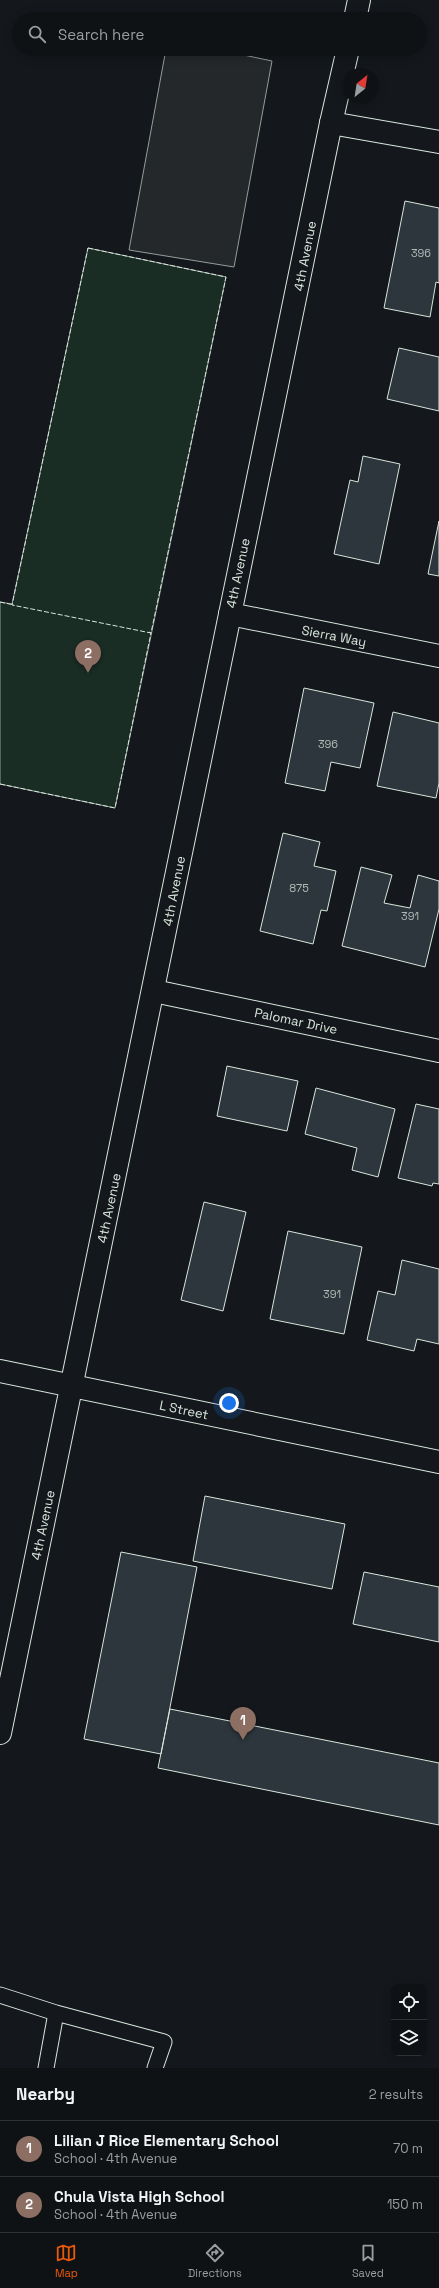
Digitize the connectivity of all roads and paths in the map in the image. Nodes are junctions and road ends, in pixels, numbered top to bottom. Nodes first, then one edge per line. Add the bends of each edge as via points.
1 (359, 0) edge
2 (356, 12) edge
3 (346, 56) edge
4 (331, 123) junction
5 (439, 142) edge
6 (230, 614) junction
7 (439, 656) edge
8 (154, 991) junction
9 (439, 1051) edge
10 (0, 1372) edge
11 (72, 1387) junction
12 (439, 1462) edge
13 (0, 1733) edge
14 (0, 1995) edge
15 (56, 2013) junction
16 (46, 2068) edge
17 (154, 2068) edge

1 - 2 main road
3 - 4 main road, 4th Avenue
4 - 5 main road
4 - 6 main road, 4th Avenue
6 - 7 main road, Sierra Way
6 - 8 main road, 4th Avenue
8 - 9 main road, Palomar Drive
8 - 11 main road, 4th Avenue
10 - 11 main road, L Street
11 - 12 main road, L Street
11 - 13 main road, 4th Avenue
14 - 15 lane
15 - 16 lane
15 - 17 lane via 164,2042

